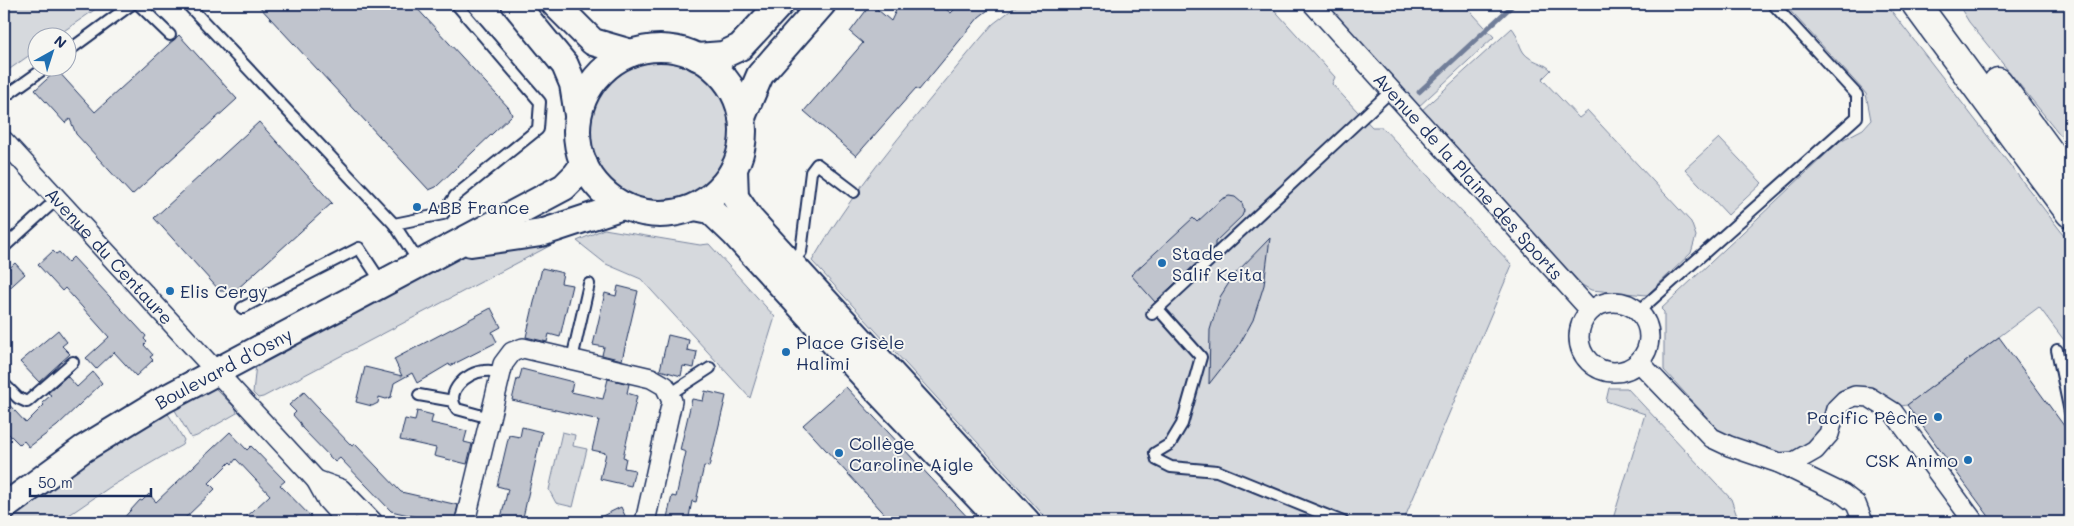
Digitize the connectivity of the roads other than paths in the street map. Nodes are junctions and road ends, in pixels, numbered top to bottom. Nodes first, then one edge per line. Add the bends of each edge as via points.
1 (132, 4) edge
2 (138, 4) edge
3 (456, 4) edge
4 (515, 4) edge
5 (555, 4) edge
6 (780, 4) edge
7 (822, 4) edge
8 (1304, 4) edge
9 (1313, 4) edge
10 (1773, 4) edge
11 (1916, 4) edge
12 (1938, 4) edge
13 (190, 7) dead end
14 (170, 35) dead end
15 (78, 44) edge
16 (1347, 44) junction
17 (631, 53) junction
18 (697, 57) junction
19 (31, 78) edge
20 (1391, 91) junction
21 (4, 97) edge
22 (578, 116) junction
23 (742, 117) junction
24 (4, 141) edge
25 (584, 164) junction
26 (734, 169) junction
27 (2070, 180) edge
28 (854, 192) dead end
29 (57, 199) junction
30 (624, 206) junction
31 (695, 207) junction
32 (2070, 213) edge
33 (394, 224) junction
34 (454, 246) junction
35 (4, 247) edge
36 (791, 262) junction
37 (420, 264) junction
38 (382, 284) junction
39 (589, 284) dead end
40 (242, 308) dead end
41 (1590, 310) junction
42 (1639, 312) junction
43 (2057, 350) dead end
44 (572, 359) junction
45 (72, 362) dead end
46 (1639, 362) junction
47 (710, 368) dead end
48 (214, 371) junction
49 (500, 373) junction
50 (4, 384) edge
51 (670, 394) junction
52 (419, 395) dead end
53 (453, 401) junction
54 (2070, 412) edge
55 (490, 418) junction
56 (1779, 463) junction
57 (316, 480) junction
58 (4, 507) edge
59 (346, 522) edge
60 (373, 522) edge
61 (465, 522) edge
62 (645, 522) edge
63 (1002, 522) edge
64 (1027, 522) edge
65 (1344, 522) edge
66 (1863, 522) edge
67 (1974, 522) edge

1 - 15 lane
2 - 14 lane
3 - 33 lane via 540,102 538,129 455,196 443,214
4 - 22 main road via 557,52 567,69
5 - 17 main road via 593,42
6 - 18 main road via 740,47 723,56
7 - 23 main road via 760,76
8 - 16 street, Avenue de la Plaine des Sports
9 - 16 street, Avenue de la Plaine des Sports
10 - 42 lane via 1857,95 1858,116
11 - 32 highway
12 - 27 highway
13 - 33 lane
16 - 20 street, Avenue de la Plaine des Sports
17 - 18 main road via 667,48
17 - 22 main road via 598,76 588,90
18 - 23 main road via 730,86
19 - 21 lane
20 - 41 street, Avenue de la Plaine des Sports
20 - 65 lane via 1155,311 1201,356 1182,424 1170,444 1155,453 1156,460 1171,467 1217,470
22 - 25 main road via 577,140
23 - 26 main road via 743,140
24 - 29 street, Avenue du Centaure
25 - 30 main road via 600,188
25 - 34 main road, Boulevard d'Osny via 564,187
26 - 31 main road via 720,189
26 - 36 main road via 733,190 738,204
28 - 36 lane via 818,164 811,172 801,252
29 - 35 lane
29 - 48 street, Avenue du Centaure
30 - 31 main road via 664,214
30 - 34 main road, Boulevard d'Osny via 541,233
31 - 63 main road via 710,210 734,233
33 - 37 lane
34 - 37 main road, Boulevard d'Osny
36 - 64 main road
37 - 38 main road, Boulevard d'Osny
38 - 40 lane via 359,248
38 - 48 main road, Boulevard d'Osny
39 - 44 lane
41 - 42 street via 1599,304 1620,301
41 - 46 street via 1582,320 1579,337 1583,354 1591,364 1617,372
42 - 46 street via 1646,320 1649,342
43 - 54 lane
44 - 49 street via 520,348 506,358
44 - 51 street via 655,379 666,386
45 - 50 lane via 27,402
46 - 56 street via 1712,438
47 - 51 lane
48 - 57 street, Avenue du Centaure
48 - 58 main road, Boulevard d'Osny via 83,449
49 - 53 lane via 483,371 468,377 458,386
49 - 55 street
51 - 62 street via 672,402
52 - 53 lane
53 - 55 lane via 459,411
55 - 61 street
56 - 66 street via 1844,494 1856,504
56 - 67 street via 1794,462 1815,450 1829,434 1836,409 1845,400 1855,396 1869,398 1893,412
57 - 59 street via 326,500
57 - 60 street via 341,489

